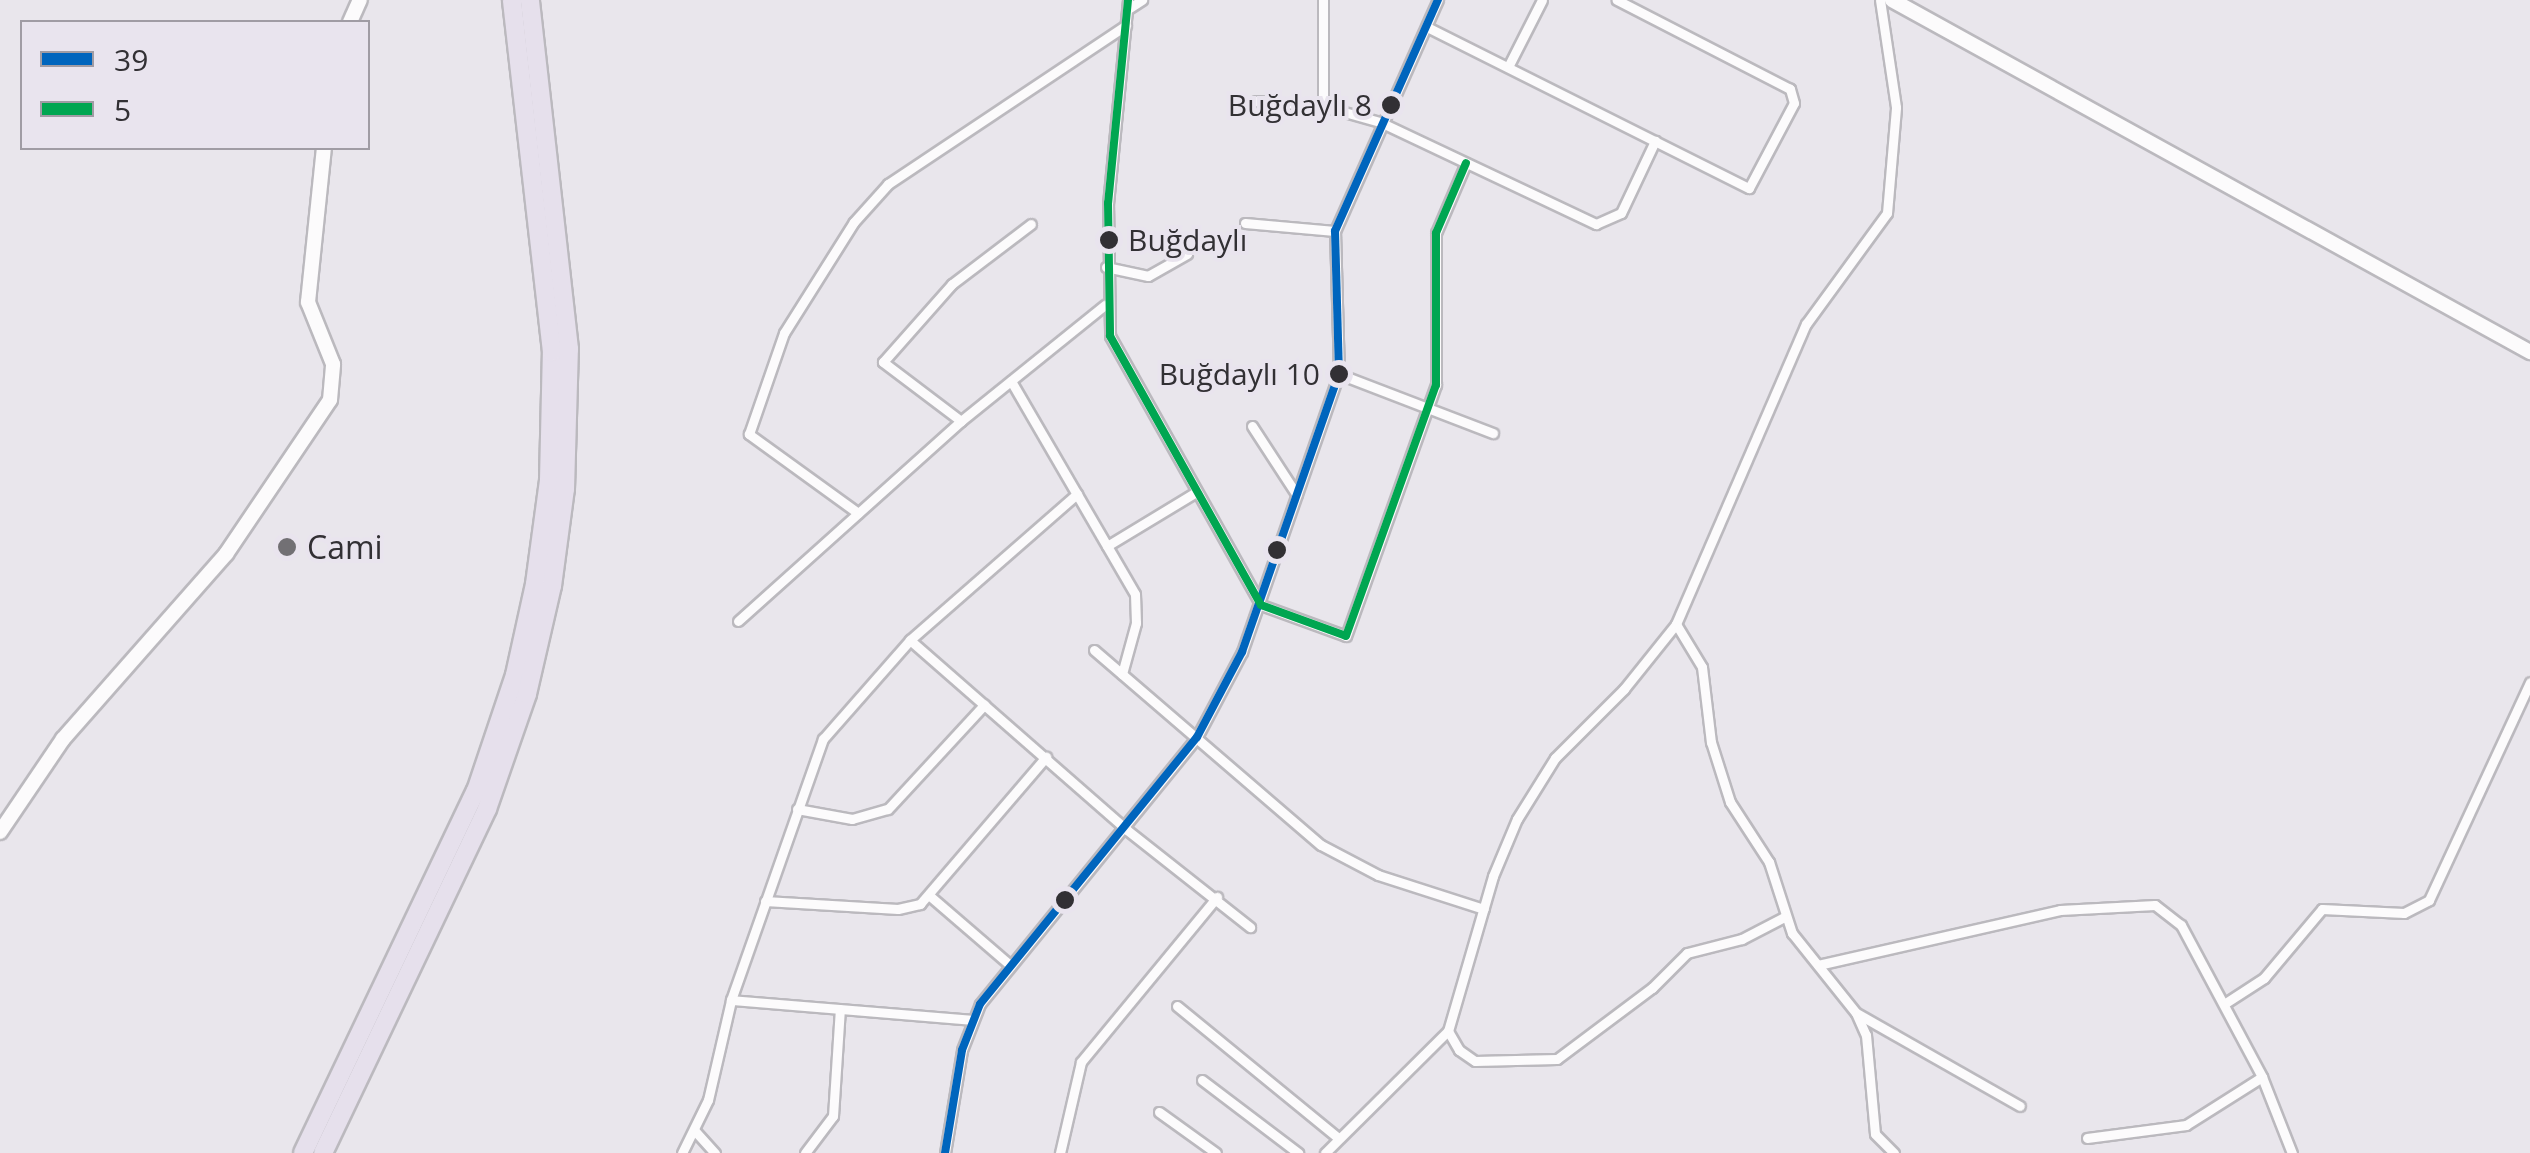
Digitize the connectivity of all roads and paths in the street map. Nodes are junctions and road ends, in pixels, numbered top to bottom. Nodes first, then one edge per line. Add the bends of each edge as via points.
1 (512, 0) edge
2 (530, 0) edge
3 (1142, 0) edge
4 (1324, 0) edge
5 (1438, 0) edge
6 (1542, 0) edge
7 (1617, 0) edge
8 (1880, 0) edge
9 (1892, 0) edge
10 (1128, 5) edge
11 (1126, 24) junction
12 (1427, 27) junction
13 (1508, 68) junction
14 (1256, 101) dead end
15 (1323, 106) junction
16 (1380, 122) junction
17 (1655, 141) junction
18 (324, 150) edge
19 (1466, 164) junction
20 (1245, 223) dead end
21 (1031, 224) dead end
22 (1335, 231) junction
23 (1187, 254) dead end
24 (1106, 267) junction
25 (1105, 305) junction
26 (2530, 352) edge
27 (1339, 374) junction
28 (1012, 381) junction
29 (1428, 408) junction
30 (962, 421) junction
31 (1252, 426) dead end
32 (1492, 434) dead end
33 (1196, 492) junction
34 (1077, 494) junction
35 (1297, 496) junction
36 (858, 514) junction
37 (1107, 546) junction
38 (1260, 605) junction
39 (738, 621) dead end
40 (1676, 624) junction
41 (910, 640) junction
42 (1094, 650) dead end
43 (1122, 674) junction
44 (2530, 682) edge
45 (984, 705) junction
46 (1196, 737) junction
47 (1046, 757) junction
48 (797, 810) junction
49 (1126, 830) junction
50 (0, 832) edge
51 (930, 896) junction
52 (1217, 897) junction
53 (765, 900) junction
54 (1484, 909) junction
55 (1784, 918) junction
56 (1250, 927) dead end
57 (1010, 964) junction
58 (1818, 965) junction
59 (731, 1000) junction
60 (2224, 1004) junction
61 (1177, 1006) dead end
62 (840, 1009) junction
63 (1856, 1013) junction
64 (972, 1020) junction
65 (1448, 1031) junction
66 (2262, 1077) junction
67 (1202, 1080) dead end
68 (2020, 1106) dead end
69 (1159, 1112) dead end
70 (695, 1131) junction
71 (1338, 1138) junction
72 (2087, 1138) dead end
73 (303, 1153) edge
74 (323, 1153) edge
75 (682, 1153) edge
76 (715, 1153) edge
77 (805, 1153) edge
78 (945, 1153) edge
79 (1060, 1153) edge
80 (1216, 1153) edge
81 (1298, 1153) edge
82 (1325, 1153) edge
83 (1894, 1153) edge
84 (2292, 1153) edge

1 - 73 highway via 552,352 549,480 532,600 503,714 464,821
2 - 74 highway via 568,348 566,472 552,586 526,694 482,822
3 - 10 street
4 - 15 street
5 - 12 street
6 - 13 street
7 - 17 street via 1790,89 1794,103 1749,188
8 - 40 street via 1896,107 1887,213 1806,324
9 - 26 street
10 - 11 street
11 - 24 street
11 - 36 street via 888,184 854,222 784,333 749,434
12 - 13 street
12 - 16 street
13 - 17 street
14 - 15 street
15 - 16 street
16 - 19 street
16 - 22 street
17 - 19 street via 1621,214 1602,224
18 - 50 street via 308,302 333,364 330,400 226,554 63,739
19 - 29 street via 1436,233 1436,386
20 - 22 street
21 - 30 street via 952,284 884,362
22 - 27 street
23 - 24 street via 1148,276
24 - 25 street
25 - 28 street
25 - 33 street via 1115,349
27 - 29 street
27 - 35 street
28 - 30 street
28 - 34 street
29 - 32 street
29 - 38 street via 1346,636
30 - 36 street
31 - 35 street
33 - 37 street
33 - 38 street
34 - 37 street
34 - 41 street
35 - 38 street
36 - 39 street
37 - 43 street via 1136,604
38 - 46 street
40 - 54 street via 1541,778 1506,840
40 - 55 street via 1702,667 1710,742 1727,794 1770,862
41 - 45 street
41 - 48 street via 831,726
42 - 43 street
43 - 46 street
44 - 60 street via 2429,900 2404,912 2322,909 2264,978
45 - 47 street
45 - 48 street via 888,809 852,819
46 - 49 street
46 - 54 street via 1286,820 1339,856
47 - 49 street
47 - 51 street
48 - 53 street
49 - 52 street
49 - 57 street
51 - 53 street via 898,909
51 - 57 street
52 - 56 street
52 - 79 street via 1081,1062
53 - 59 street
54 - 65 street
55 - 58 street
55 - 65 street via 1742,940 1687,952 1652,988 1557,1060 1476,1060 1458,1050
57 - 64 street
58 - 60 street via 2060,910 2148,903 2181,925
58 - 63 street
59 - 62 street
59 - 70 street
60 - 66 street
61 - 71 street
62 - 64 street
62 - 77 street via 833,1116
63 - 68 street
63 - 83 street via 1874,1068 1874,1130
64 - 78 street
65 - 71 street
66 - 72 street via 2186,1125
66 - 84 street
67 - 81 street
69 - 80 street
70 - 75 street
70 - 76 street
71 - 82 street

